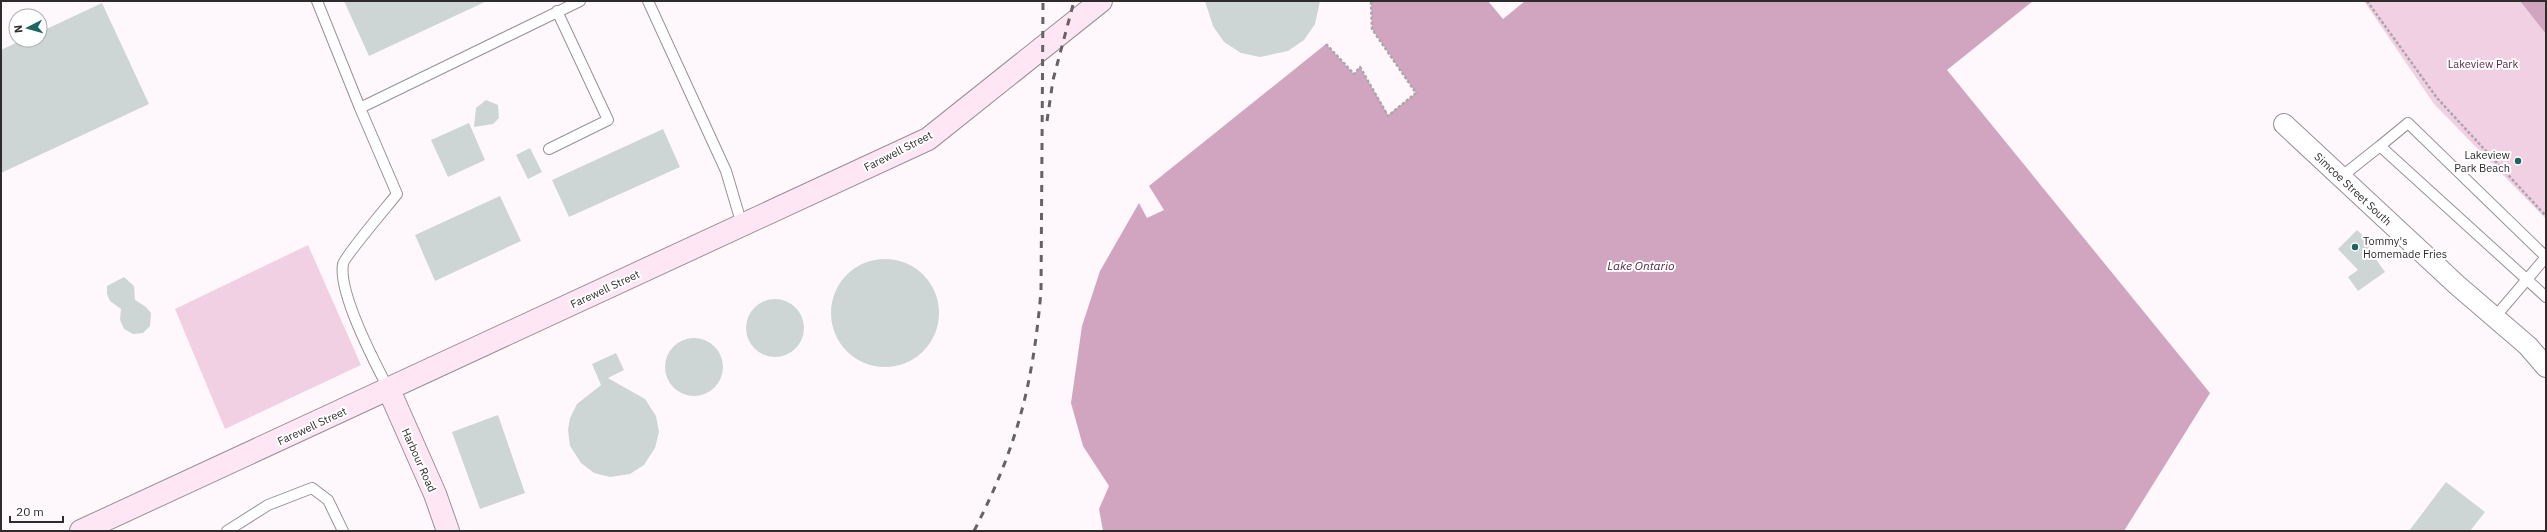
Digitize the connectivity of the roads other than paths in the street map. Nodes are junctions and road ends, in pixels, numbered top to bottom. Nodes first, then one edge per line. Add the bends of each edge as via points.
1 (317, 1) edge
2 (580, 1) edge
3 (648, 1) edge
4 (1101, 1) edge
5 (557, 11) junction
6 (360, 108) junction
7 (2284, 124) dead end
8 (2380, 146) junction
9 (549, 149) dead end
10 (2341, 177) junction
11 (742, 225) junction
12 (2546, 256) edge
13 (2526, 279) junction
14 (2546, 297) edge
15 (2495, 317) junction
16 (2546, 367) edge
17 (389, 390) junction
18 (82, 531) edge
19 (227, 531) edge
20 (343, 531) edge
21 (448, 531) edge

1 - 6 lane
2 - 5 lane
3 - 11 lane via 726,171
4 - 11 street, Farewell Street via 928,139
5 - 6 lane
5 - 9 lane via 608,120
6 - 17 lane via 397,194 343,263 343,280 361,336
7 - 10 street, Simcoe Street South
8 - 10 lane
8 - 12 lane via 2408,123
8 - 13 lane
10 - 15 street, Simcoe Street South
11 - 17 street, Farewell Street
12 - 13 lane
13 - 14 lane
13 - 15 lane
15 - 16 street, Simcoe Street South via 2528,346
17 - 18 street, Farewell Street
17 - 21 street, Harbour Road via 435,494
19 - 20 lane via 268,505 312,488 328,500

